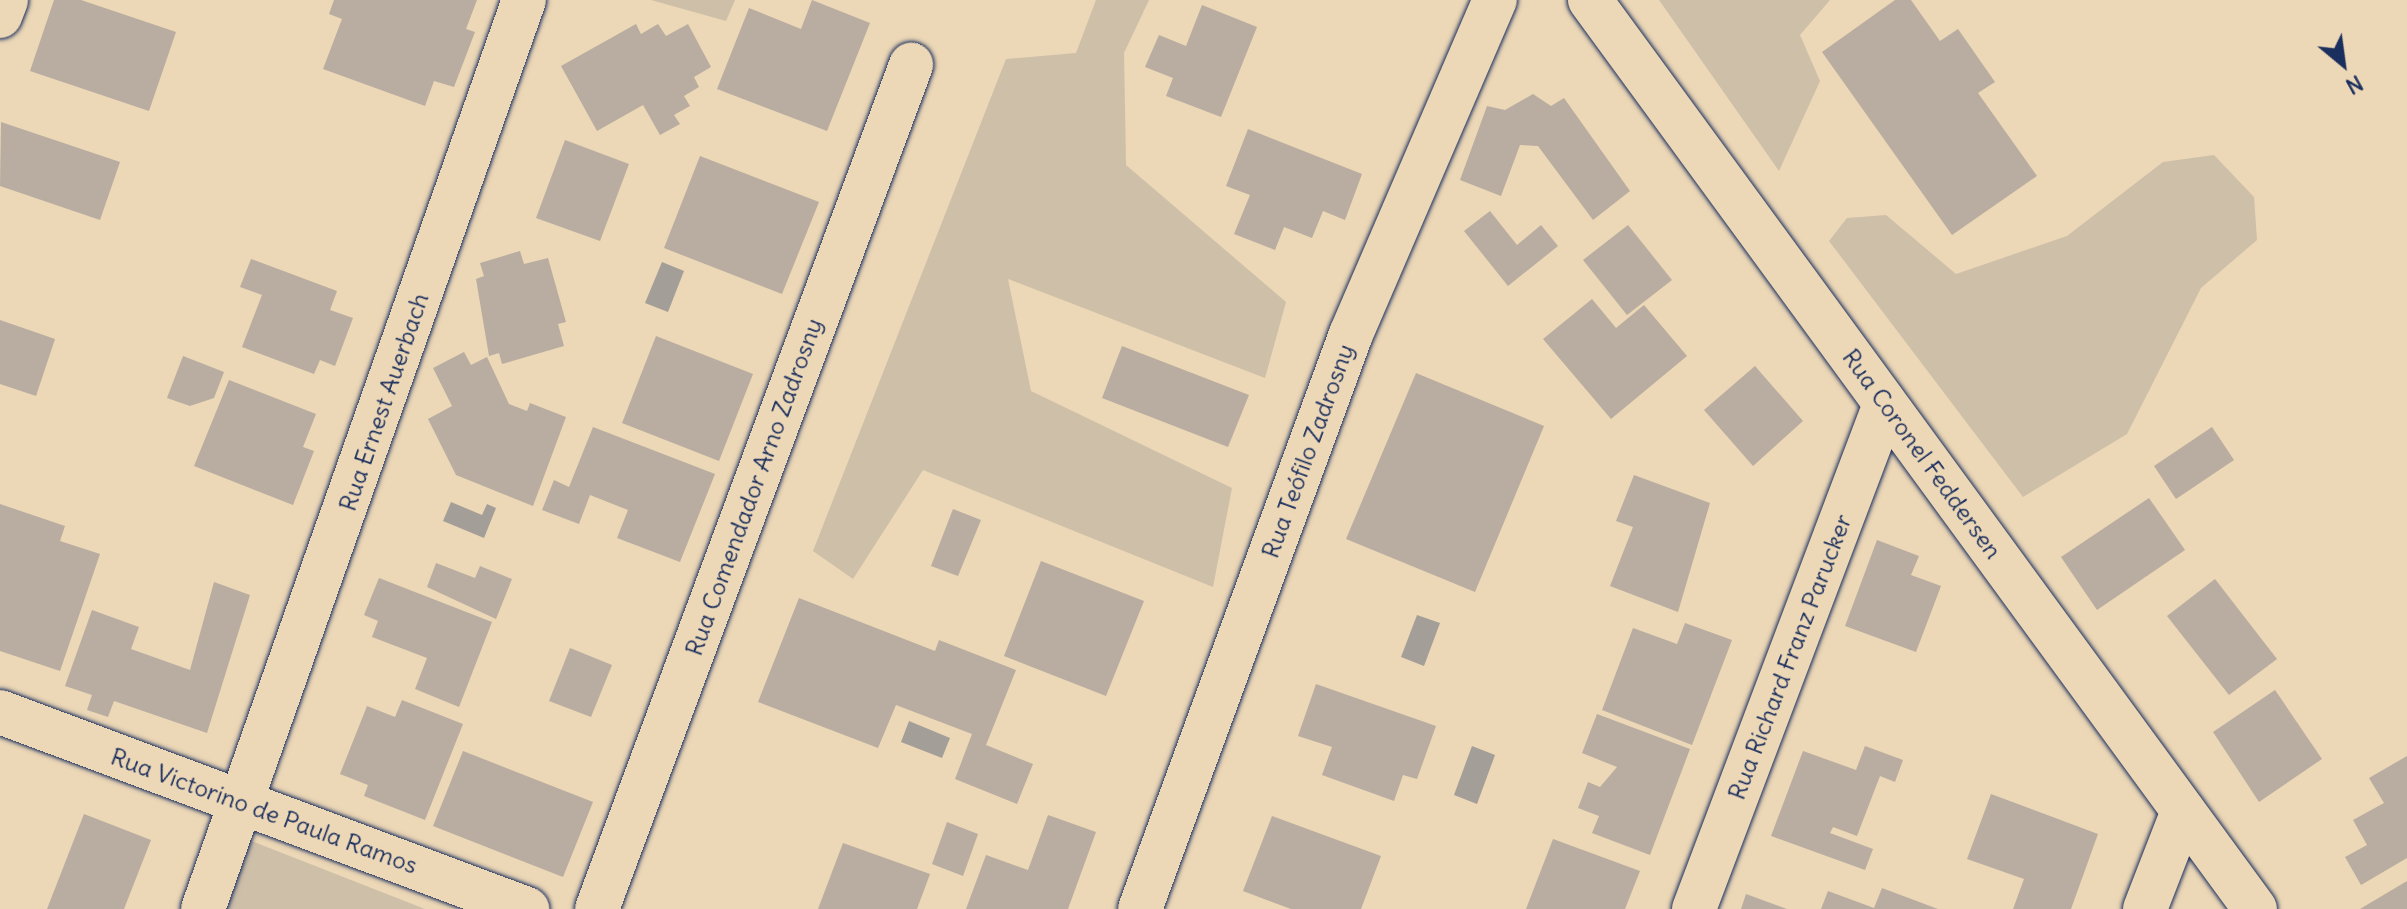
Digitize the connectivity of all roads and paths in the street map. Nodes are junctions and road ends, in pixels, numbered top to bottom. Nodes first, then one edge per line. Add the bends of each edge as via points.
1 (6, 0) edge
2 (524, 0) edge
3 (1495, 0) edge
4 (1590, 0) edge
5 (0, 16) edge
6 (911, 65) dead end
7 (1885, 404) junction
8 (0, 712) edge
9 (244, 803) junction
10 (2183, 811) junction
11 (203, 909) edge
12 (527, 909) edge
13 (597, 909) edge
14 (1140, 909) edge
15 (1694, 909) edge
16 (2145, 909) edge
17 (2255, 909) edge

1 - 5 street
2 - 9 street, Rua Ernest Auerbach
3 - 14 street, Rua Teófilo Zadrosny via 1351,334
4 - 7 street, Rua Coronel Feddersen
6 - 13 street, Rua Comendador Arno Zadrosny
7 - 10 street, Rua Coronel Feddersen
7 - 15 street, Rua Richard Franz Parucker
8 - 9 street, Rua Victorino de Paula Ramos
9 - 11 street, Rua Ernest Auerbach
9 - 12 street, Rua Victorino de Paula Ramos
10 - 16 street
10 - 17 street, Rua Coronel Feddersen

